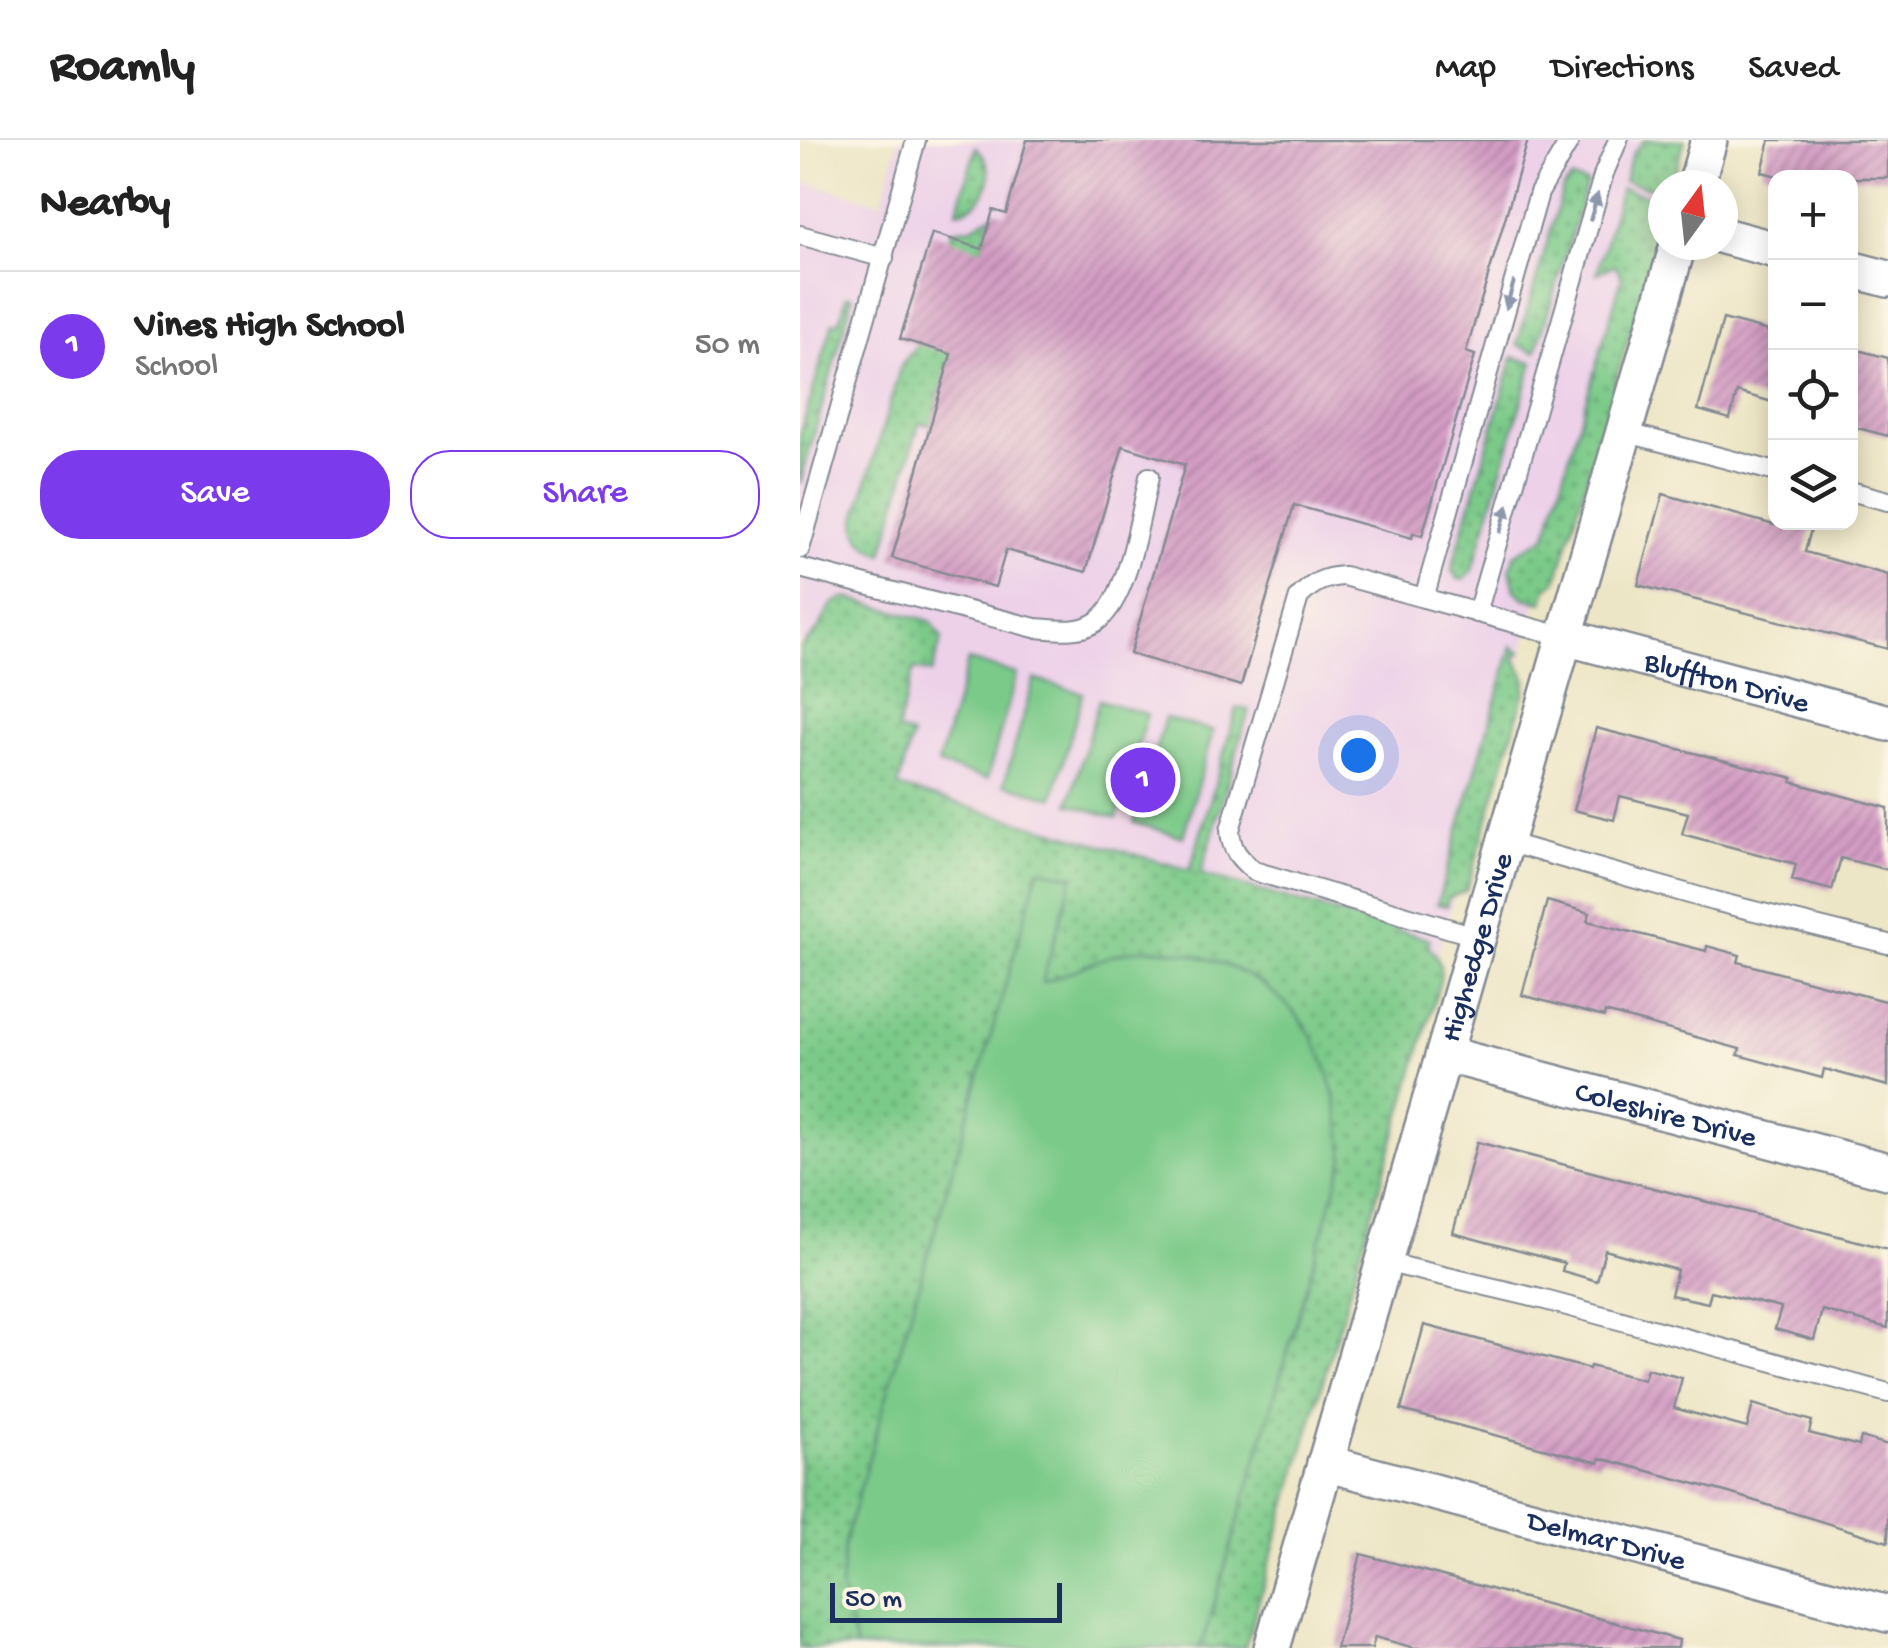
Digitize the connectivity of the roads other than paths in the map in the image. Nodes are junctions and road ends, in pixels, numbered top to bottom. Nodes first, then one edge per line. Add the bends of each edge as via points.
1 (916, 140) edge
2 (1570, 140) edge
3 (1618, 140) edge
4 (1709, 140) edge
5 (1700, 170) edge
6 (800, 235) edge
7 (1738, 240) edge
8 (1768, 248) edge
9 (884, 258) junction
10 (1674, 260) edge
11 (1858, 272) edge
12 (1888, 279) edge
13 (1624, 432) junction
14 (1768, 470) edge
15 (1150, 477) dead end
16 (1858, 493) edge
17 (1888, 501) edge
18 (800, 548) edge
19 (800, 568) edge
20 (1424, 598) junction
21 (1477, 613) junction
22 (1565, 638) junction
23 (1888, 722) edge
24 (1506, 842) junction
25 (1478, 937) junction
26 (1888, 944) edge
27 (1444, 1054) junction
28 (1888, 1171) edge
29 (1384, 1262) junction
30 (1888, 1392) edge
31 (1325, 1463) junction
32 (1888, 1614) edge
33 (1272, 1648) edge

1 - 9 lane
2 -> 20 lane via 1539,193
21 -> 3 lane
4 - 5 street
6 - 9 lane
7 - 8 street
9 - 18 lane
10 - 13 street, Highedge Drive
11 - 12 street
13 - 14 lane
13 - 22 street, Highedge Drive
15 - 19 lane via 1118,596 1096,622 1072,630 1035,628
16 - 17 lane
20 - 21 lane
20 - 25 lane via 1344,576 1312,584 1298,598 1231,845 1254,871 1274,879
21 - 22 lane
22 - 23 street, Bluffton Drive
22 - 24 street, Highedge Drive
24 - 25 street, Highedge Drive
24 - 26 lane
25 - 27 street, Highedge Drive
27 - 28 street, Coleshire Drive
27 - 29 street, Highedge Drive
29 - 30 lane
29 - 31 street, Highedge Drive
31 - 32 street, Delmar Drive
31 - 33 street, Highedge Drive

